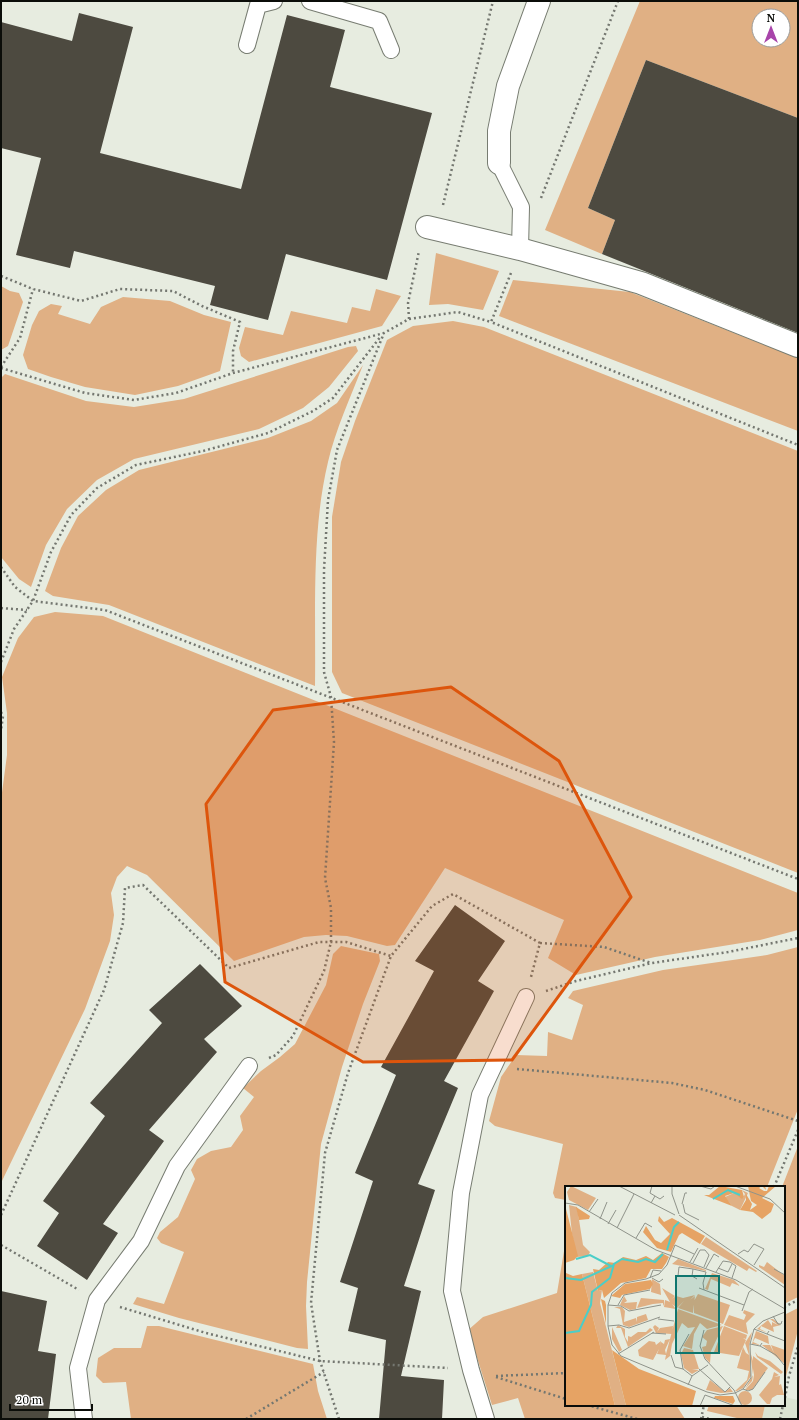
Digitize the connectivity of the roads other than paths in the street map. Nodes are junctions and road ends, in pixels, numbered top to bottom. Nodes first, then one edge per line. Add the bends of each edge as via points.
1 (274, 1) edge
2 (310, 1) edge
3 (539, 1) edge
4 (247, 45) dead end
5 (391, 50) dead end
6 (499, 163) joint
7 (427, 227) road end
8 (520, 249) junction
9 (798, 346) edge
10 (526, 997) road end
11 (249, 1066) road end
12 (84, 1419) edge
13 (486, 1419) edge

1 - 4 lane via 258,5
2 - 5 lane via 379,21
3 - 6 street via 508,86 499,131
6 - 8 lane via 521,207
7 - 8 street
8 - 9 street via 641,283
10 - 13 lane via 480,1095 461,1193 452,1290 471,1370
11 - 12 lane via 177,1166 142,1241 97,1300 78,1368

